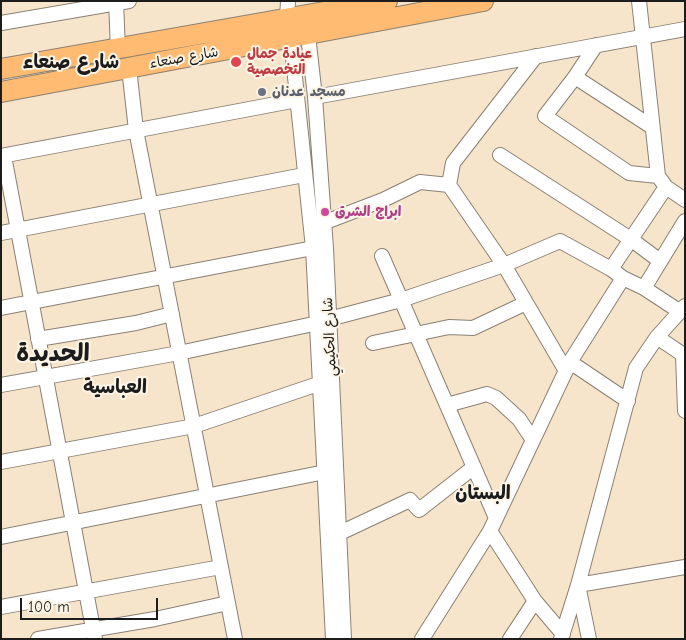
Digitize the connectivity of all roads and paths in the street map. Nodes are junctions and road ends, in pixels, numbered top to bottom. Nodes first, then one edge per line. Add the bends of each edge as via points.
1 (387, 1) edge
2 (484, 1) edge
3 (640, 1) edge
4 (121, 2) edge
5 (452, 4) edge
6 (425, 7) edge
7 (296, 9) edge
8 (1, 23) edge
9 (685, 30) edge
10 (644, 36) junction
11 (300, 37) junction
12 (596, 45) junction
13 (118, 50) junction
14 (536, 56) junction
15 (129, 68) junction
16 (1, 69) edge
17 (575, 77) junction
18 (1, 92) edge
19 (315, 97) junction
20 (297, 100) junction
21 (652, 127) junction
22 (136, 130) junction
23 (2, 156) edge
24 (500, 156) dead end
25 (304, 175) junction
26 (662, 182) junction
27 (449, 185) junction
28 (685, 200) edge
29 (151, 205) junction
30 (685, 221) edge
31 (323, 223) junction
32 (18, 230) junction
33 (1, 234) edge
34 (632, 240) junction
35 (313, 248) junction
36 (382, 256) dead end
37 (660, 261) junction
38 (504, 265) junction
39 (611, 269) junction
40 (165, 277) junction
41 (622, 278) junction
42 (644, 288) junction
43 (685, 293) edge
44 (401, 300) junction
45 (31, 303) junction
46 (526, 303) junction
47 (1, 308) edge
48 (682, 308) edge
49 (172, 314) junction
50 (324, 321) junction
51 (417, 336) junction
52 (658, 337) junction
53 (38, 339) junction
54 (373, 343) dead end
55 (180, 353) junction
56 (684, 356) edge
57 (568, 367) junction
58 (45, 378) junction
59 (321, 383) junction
60 (1, 386) edge
61 (628, 401) junction
62 (447, 405) junction
63 (685, 411) edge
64 (194, 426) junction
65 (533, 440) junction
66 (59, 451) junction
67 (1, 462) edge
68 (474, 467) junction
69 (325, 472) junction
70 (207, 496) junction
71 (72, 523) junction
72 (493, 525) junction
73 (340, 533) junction
74 (1, 537) edge
75 (685, 566) edge
76 (221, 567) junction
77 (578, 585) junction
78 (86, 592) junction
79 (535, 601) junction
80 (228, 602) junction
81 (1, 607) edge
82 (94, 633) edge
83 (562, 636) edge
84 (38, 639) edge
85 (235, 639) edge
86 (333, 639) edge
87 (344, 639) edge
88 (422, 639) edge
89 (510, 639) edge
90 (589, 639) edge

1 - 7 highway, شارع صنعاء
2 - 5 highway, شارع صنعاء
3 - 10 street
4 - 8 street
4 - 13 street
5 - 6 highway, شارع صنعاء
6 - 11 highway, شارع صنعاء
7 - 13 highway, شارع صنعاء
9 - 10 street
10 - 12 street
10 - 21 street
11 - 15 highway, شارع صنعاء
11 - 19 street, شارع الحكيمي
11 - 20 street, شارع الحكيمي
12 - 14 street
12 - 17 street
13 - 16 highway, شارع صنعاء
14 - 19 street
14 - 27 street via 453,163
15 - 18 highway, شارع صنعاء
15 - 22 street
17 - 21 street
17 - 26 street via 545,116 629,173
19 - 31 street, شارع الحكيمي
20 - 22 street
20 - 25 street, شارع الحكيمي
21 - 26 street
22 - 23 street
22 - 29 street
23 - 32 street
24 - 34 street
25 - 29 street
25 - 35 street, شارع الحكيمي
26 - 28 street
26 - 34 street
27 - 31 street via 420,182
27 - 38 street
29 - 32 street
29 - 40 street
30 - 37 street
31 - 50 street, شارع الحكيمي
32 - 33 street
32 - 45 street
34 - 37 street
34 - 39 street
35 - 40 street
35 - 50 street, شارع الحكيمي
36 - 44 street
37 - 42 street
38 - 39 street via 560,241
38 - 44 street
38 - 46 street
39 - 41 street
40 - 45 street
40 - 49 street
41 - 42 street
41 - 57 street
42 - 48 street
43 - 48 street
44 - 50 street
44 - 51 street
45 - 47 street
45 - 53 street
46 - 51 street via 473,328 449,327
46 - 57 street
48 - 52 street
49 - 53 street
49 - 55 street
50 - 55 street
50 - 59 street, شارع الحكيمي
50 - 73 street, شارع الحكيمي
51 - 54 street
51 - 62 street
52 - 56 street
52 - 61 street via 636,368
53 - 58 street
55 - 58 street
55 - 64 street
56 - 63 street
57 - 61 street
57 - 65 street
58 - 60 street
58 - 66 street
59 - 64 street
59 - 69 street, شارع الحكيمي
61 - 77 street
62 - 65 street via 487,394 496,398 518,419
62 - 68 street
64 - 66 street
64 - 70 street
65 - 72 street
66 - 67 street
66 - 71 street
68 - 72 street
68 - 73 street via 419,510 410,500
69 - 70 street
69 - 86 street, شارع الحكيمي
70 - 71 street
70 - 76 street
71 - 74 street
71 - 78 street
72 - 79 street
72 - 88 street
73 - 87 street, شارع الحكيمي
75 - 77 street
76 - 78 street
76 - 80 street
77 - 83 street
77 - 90 street
78 - 81 street
78 - 82 street
79 - 83 street
79 - 89 street
80 - 82 street
80 - 85 street
82 - 84 street

